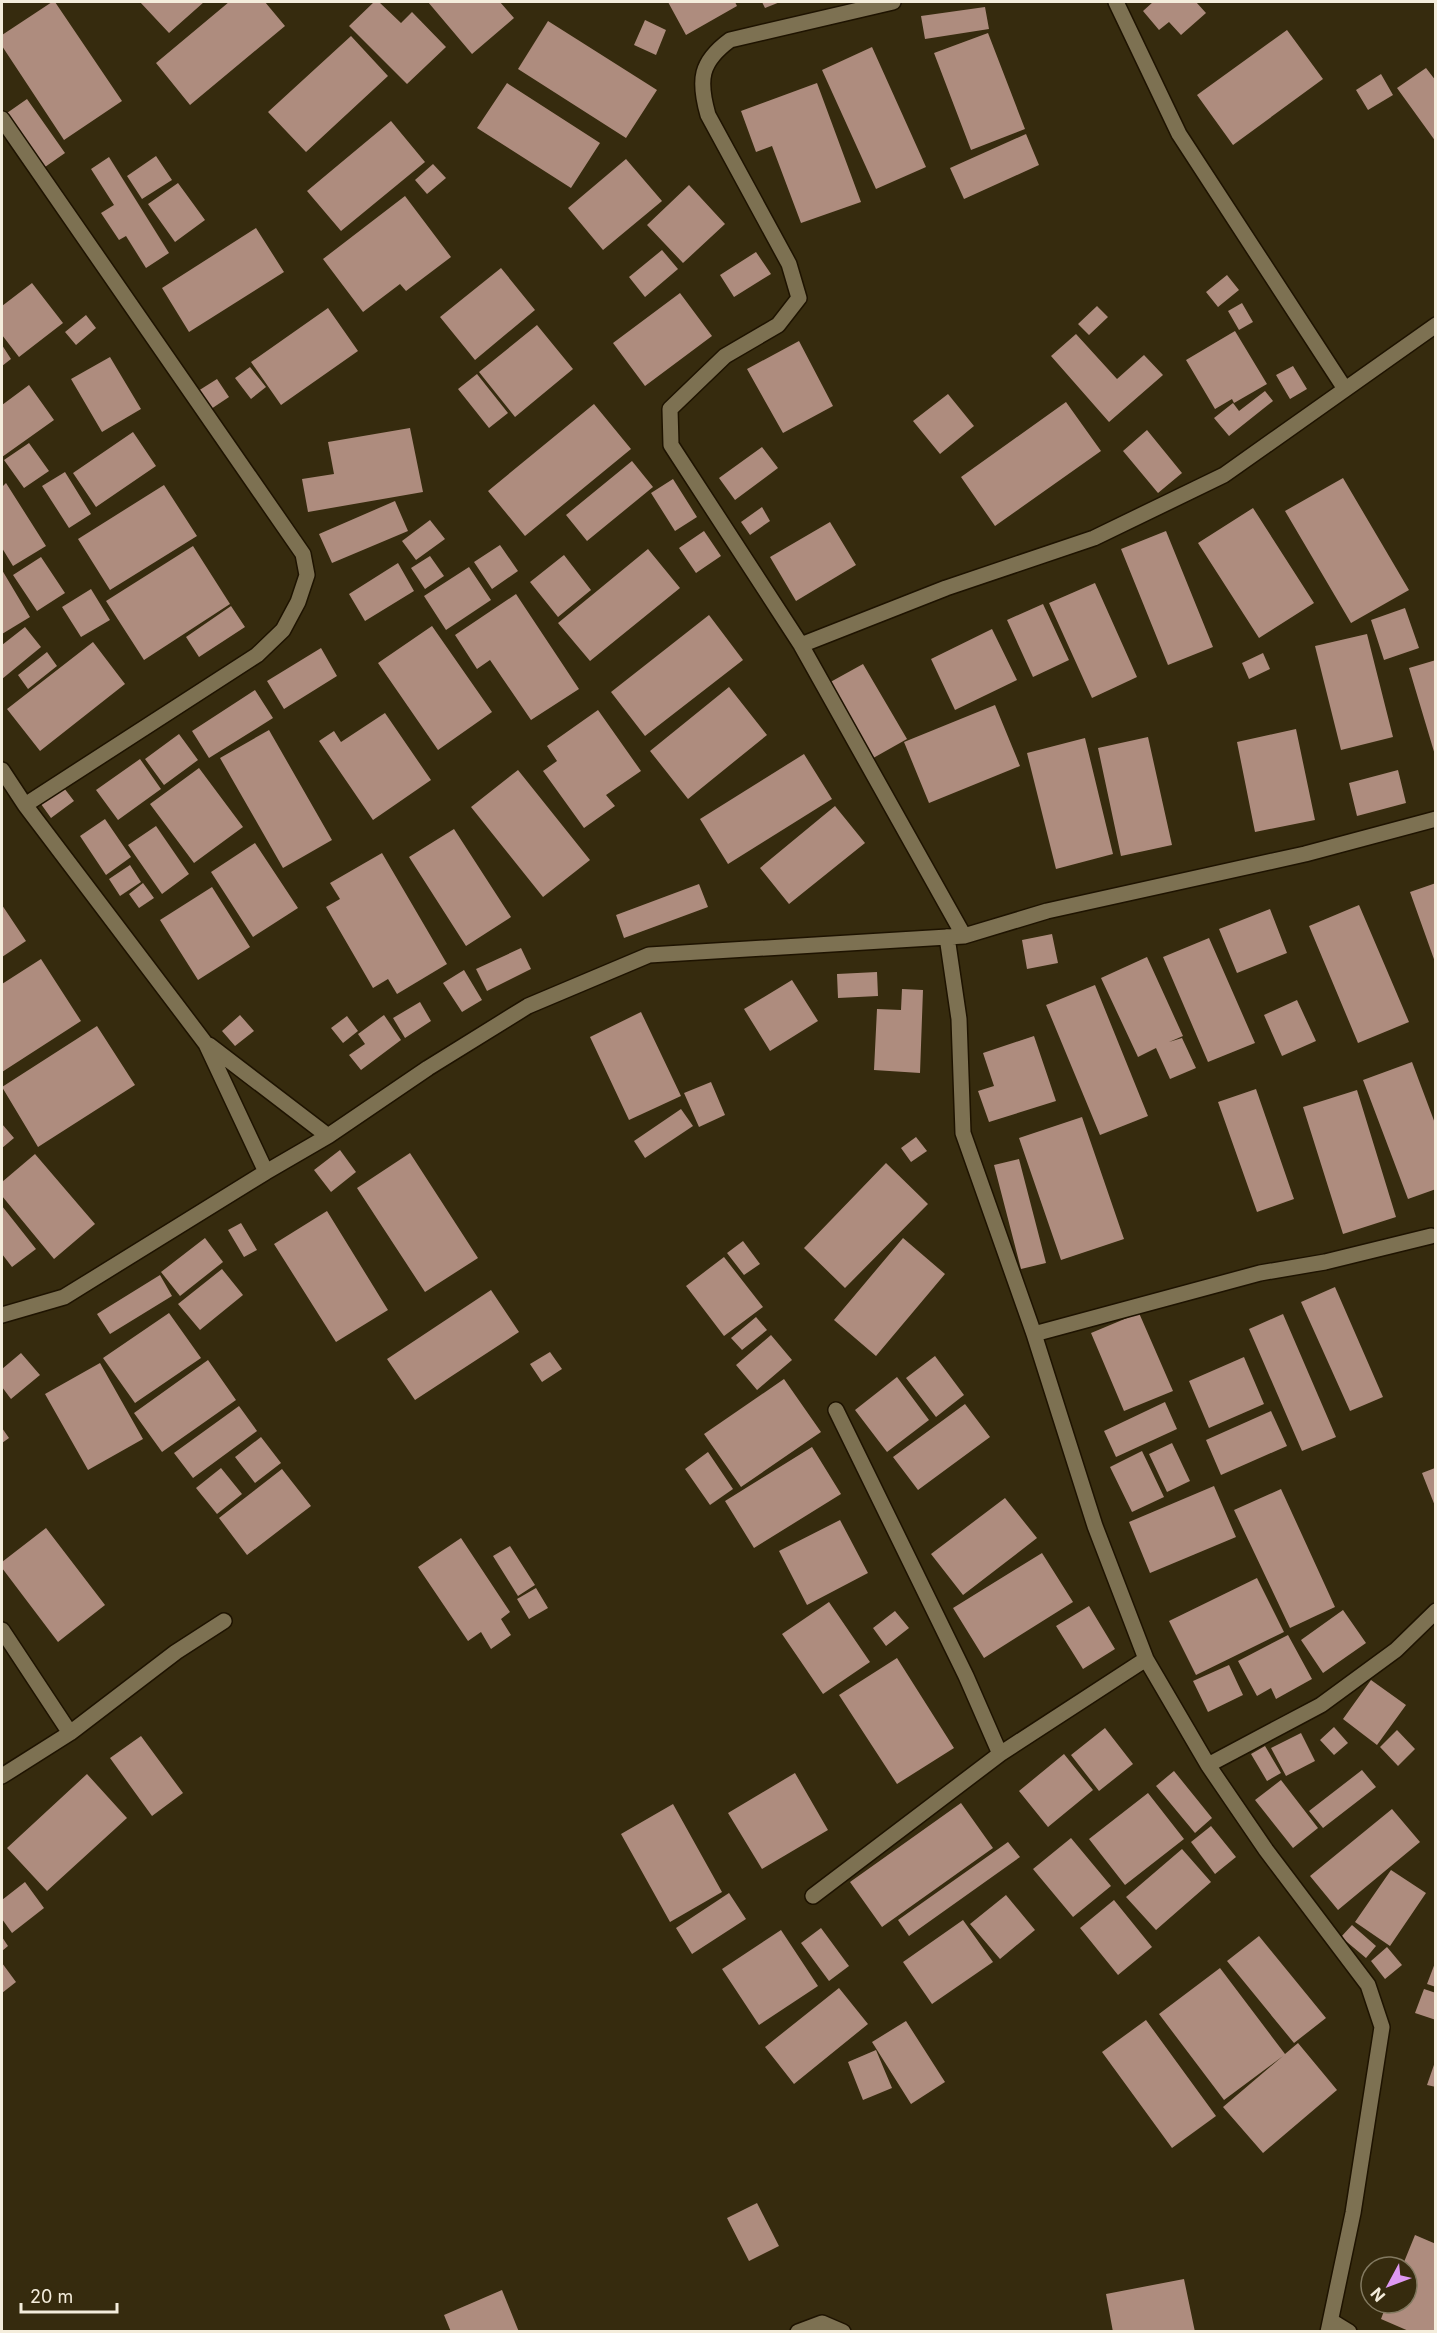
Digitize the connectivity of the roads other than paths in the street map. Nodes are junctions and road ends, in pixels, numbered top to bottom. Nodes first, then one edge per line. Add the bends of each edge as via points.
1 (893, 2) edge
2 (1116, 2) edge
3 (2, 119) edge
4 (1436, 325) edge
5 (1345, 389) junction
6 (801, 645) junction
7 (2, 770) edge
8 (25, 805) junction
9 (1436, 819) edge
10 (964, 936) junction
11 (947, 937) junction
12 (207, 1044) junction
13 (328, 1136) junction
14 (266, 1172) junction
15 (1431, 1236) dead end
16 (2, 1315) edge
17 (1034, 1334) junction
18 (836, 1410) dead end
19 (1436, 1611) edge
20 (224, 1621) dead end
21 (2, 1630) edge
22 (1146, 1659) junction
23 (70, 1733) junction
24 (1000, 1754) junction
25 (1208, 1765) junction
26 (2, 1776) edge
27 (813, 1896) dead end
28 (1330, 2326) edge
29 (798, 2331) edge
30 (843, 2331) edge
31 (1349, 2331) edge

1 - 6 street via 730,40 715,51 705,68 702,93 708,115 789,264 799,298 778,325 725,356 670,409 671,444
2 - 5 street via 1179,134
3 - 8 street via 303,554 307,575 283,630 257,655
4 - 5 street
5 - 6 street via 1224,475 1094,538 945,588
6 - 10 street
7 - 8 street
8 - 12 street
9 - 10 street via 1305,854 1047,911
10 - 11 street
11 - 13 street via 650,955 528,1006
11 - 17 street via 958,1019 963,1133
12 - 13 street
12 - 14 street
13 - 14 street
14 - 16 street via 64,1297
15 - 17 street via 1260,1273
17 - 22 street via 1095,1526
18 - 24 street
19 - 25 street via 1396,1650 1321,1705
20 - 23 street via 176,1652
21 - 23 street
22 - 24 street
22 - 25 street
23 - 26 street
24 - 27 street
25 - 28 street via 1266,1850 1368,1985 1382,2027 1353,2213
28 - 31 street
29 - 30 street via 822,2323

